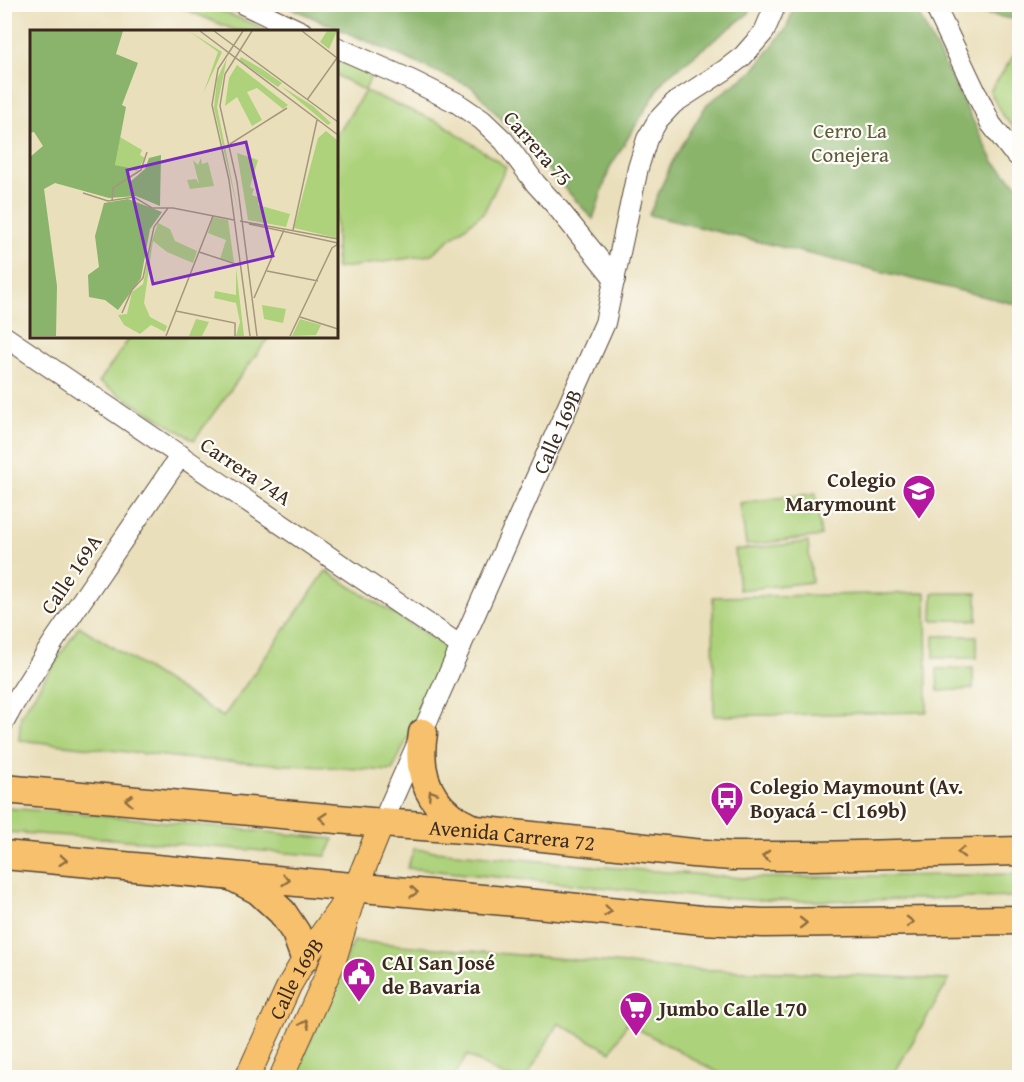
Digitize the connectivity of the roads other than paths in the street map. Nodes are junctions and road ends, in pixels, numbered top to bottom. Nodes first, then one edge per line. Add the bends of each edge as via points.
1 (243, 4) edge
2 (776, 4) edge
3 (934, 4) edge
4 (298, 30) edge
5 (338, 48) edge
6 (1020, 158) edge
7 (615, 279) junction
8 (4, 336) edge
9 (181, 455) junction
10 (461, 646) junction
11 (4, 722) edge
12 (423, 733) junction
13 (4, 789) edge
14 (382, 823) junction
15 (476, 830) junction
16 (1020, 851) edge
17 (4, 855) edge
18 (228, 875) junction
19 (356, 887) junction
20 (1020, 920) edge
21 (305, 958) junction
22 (246, 1077) edge
23 (281, 1077) edge

1 - 4 street
2 - 7 street, Calle 169B via 764,32 743,56 674,103 658,120 638,168
3 - 6 street via 991,124
5 - 7 street, Carrera 75 via 413,81 482,120 504,141
7 - 10 street, Calle 169B via 602,329
8 - 9 street, Carrera 74A
9 - 10 street, Carrera 74A
9 - 11 street, Calle 169A via 54,641
10 - 12 street, Calle 169B
12 - 14 street, Calle 169B
15 -> 12 highway via 444,811 432,796 420,759
14 -> 13 highway, Avenida Carrera 72
14 - 15 highway, Avenida Carrera 72
14 - 19 main road, Calle 169B
16 -> 15 highway, Avenida Carrera 72 via 732,856
17 -> 18 highway
18 -> 19 highway
18 - 21 highway via 258,890 282,912 296,933
19 -> 20 highway via 712,921
19 - 21 main road, Calle 169B
23 -> 19 main road, Calle 169B via 333,960
21 - 22 main road, Calle 169B

